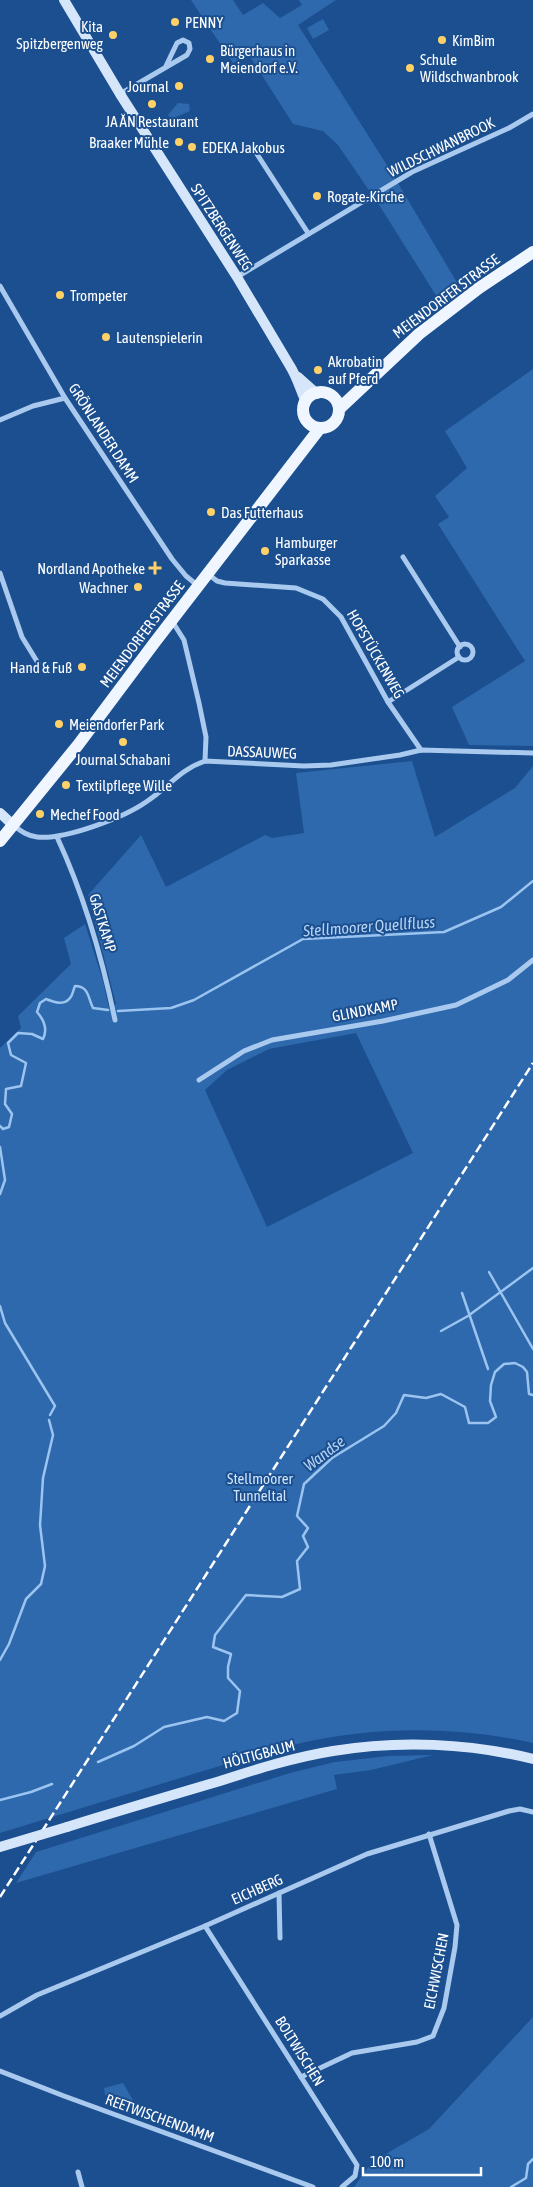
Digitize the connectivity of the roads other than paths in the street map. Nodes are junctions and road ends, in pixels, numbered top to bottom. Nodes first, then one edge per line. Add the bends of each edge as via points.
1 (64, 0) edge
2 (166, 66) junction
3 (120, 94) junction
4 (533, 114) edge
5 (255, 151) dead end
6 (308, 233) junction
7 (533, 252) edge
8 (237, 276) junction
9 (0, 286) edge
10 (65, 398) junction
11 (311, 398) junction
12 (337, 403) junction
13 (0, 420) edge
14 (315, 426) junction
15 (403, 556) dead end
16 (0, 573) edge
17 (208, 574) junction
18 (198, 587) junction
19 (172, 620) junction
20 (460, 647) junction
21 (459, 657) junction
22 (38, 663) dead end
23 (388, 702) junction
24 (421, 750) junction
25 (533, 753) edge
26 (205, 761) junction
27 (0, 813) edge
28 (13, 825) junction
29 (57, 837) junction
30 (0, 841) edge
31 (533, 960) edge
32 (115, 1020) dead end
33 (199, 1080) dead end
34 (533, 1759) edge
35 (533, 1812) edge
36 (429, 1834) junction
37 (0, 1847) edge
38 (279, 1894) junction
39 (206, 1926) junction
40 (280, 1938) dead end
41 (0, 2016) edge
42 (0, 2071) edge
43 (301, 2077) junction
44 (78, 2172) dead end
45 (82, 2187) edge
46 (313, 2187) edge
47 (342, 2187) edge

1 - 3 main road, SPITZBERGENWEG
2 - 2 street via 187,55 189,43 183,40 177,43
2 - 3 street
3 - 8 main road, SPITZBERGENWEG
4 - 6 street, WILDSCHWANBROOK via 412,172
5 - 6 street
6 - 8 street, WILDSCHWANBROOK
7 - 12 main road, MEIENDORFER STRASSE via 436,321 359,391
8 - 11 main road, SPITZBERGENWEG via 298,377 298,384
9 - 10 street, GRÖNLANDER DAMM
10 - 13 street via 33,406
10 - 18 street, GRÖNLANDER DAMM via 172,559
11 - 12 main road via 326,393
11 - 14 main road via 304,413
12 - 14 main road, MEIENDORFER STRASSE via 338,415 334,423 326,428
14 - 17 main road, MEIENDORFER STRASSE via 315,436
15 - 20 street
16 - 22 street via 19,630
17 - 18 main road, MEIENDORFER STRASSE
17 - 23 street, HOFSTÜCKENWEG via 220,582 296,588 323,599 341,617
18 - 19 main road, MEIENDORFER STRASSE
19 - 26 street via 184,640 199,703 206,737
19 - 28 main road, MEIENDORFER STRASSE via 78,746
20 - 21 street
20 - 21 street via 470,646 473,654 467,660
21 - 23 street
23 - 24 street, HOFSTÜCKENWEG
24 - 25 street, DASSAUWEG
24 - 26 street, DASSAUWEG via 331,765
26 - 29 street, DASSAUWEG via 189,766 145,803 101,823
27 - 28 main road
28 - 29 street, DASSAUWEG via 30,835
28 - 30 main road, MEIENDORFER STRASSE
29 - 32 street, GASTKAMP via 86,908
31 - 33 street, GLINDKAMP via 508,980 456,1005 272,1040 244,1051
34 - 37 main road, HÖLTIGBAUM, bridge via 419,1744 333,1751 268,1766
35 - 36 street, EICHBERG via 509,1811
36 - 38 street, EICHBERG via 367,1854
36 - 43 street, EICHWISCHEN via 457,1925 444,2008 433,2036 417,2042 352,2053
38 - 39 street, EICHBERG
38 - 40 street
39 - 41 street, EICHBERG via 37,1995
39 - 43 street, BOLTWISCHEN
42 - 46 street, REETWISCHENDAMM
43 - 47 street, BOLTWISCHEN via 356,2165 355,2176
44 - 45 street

